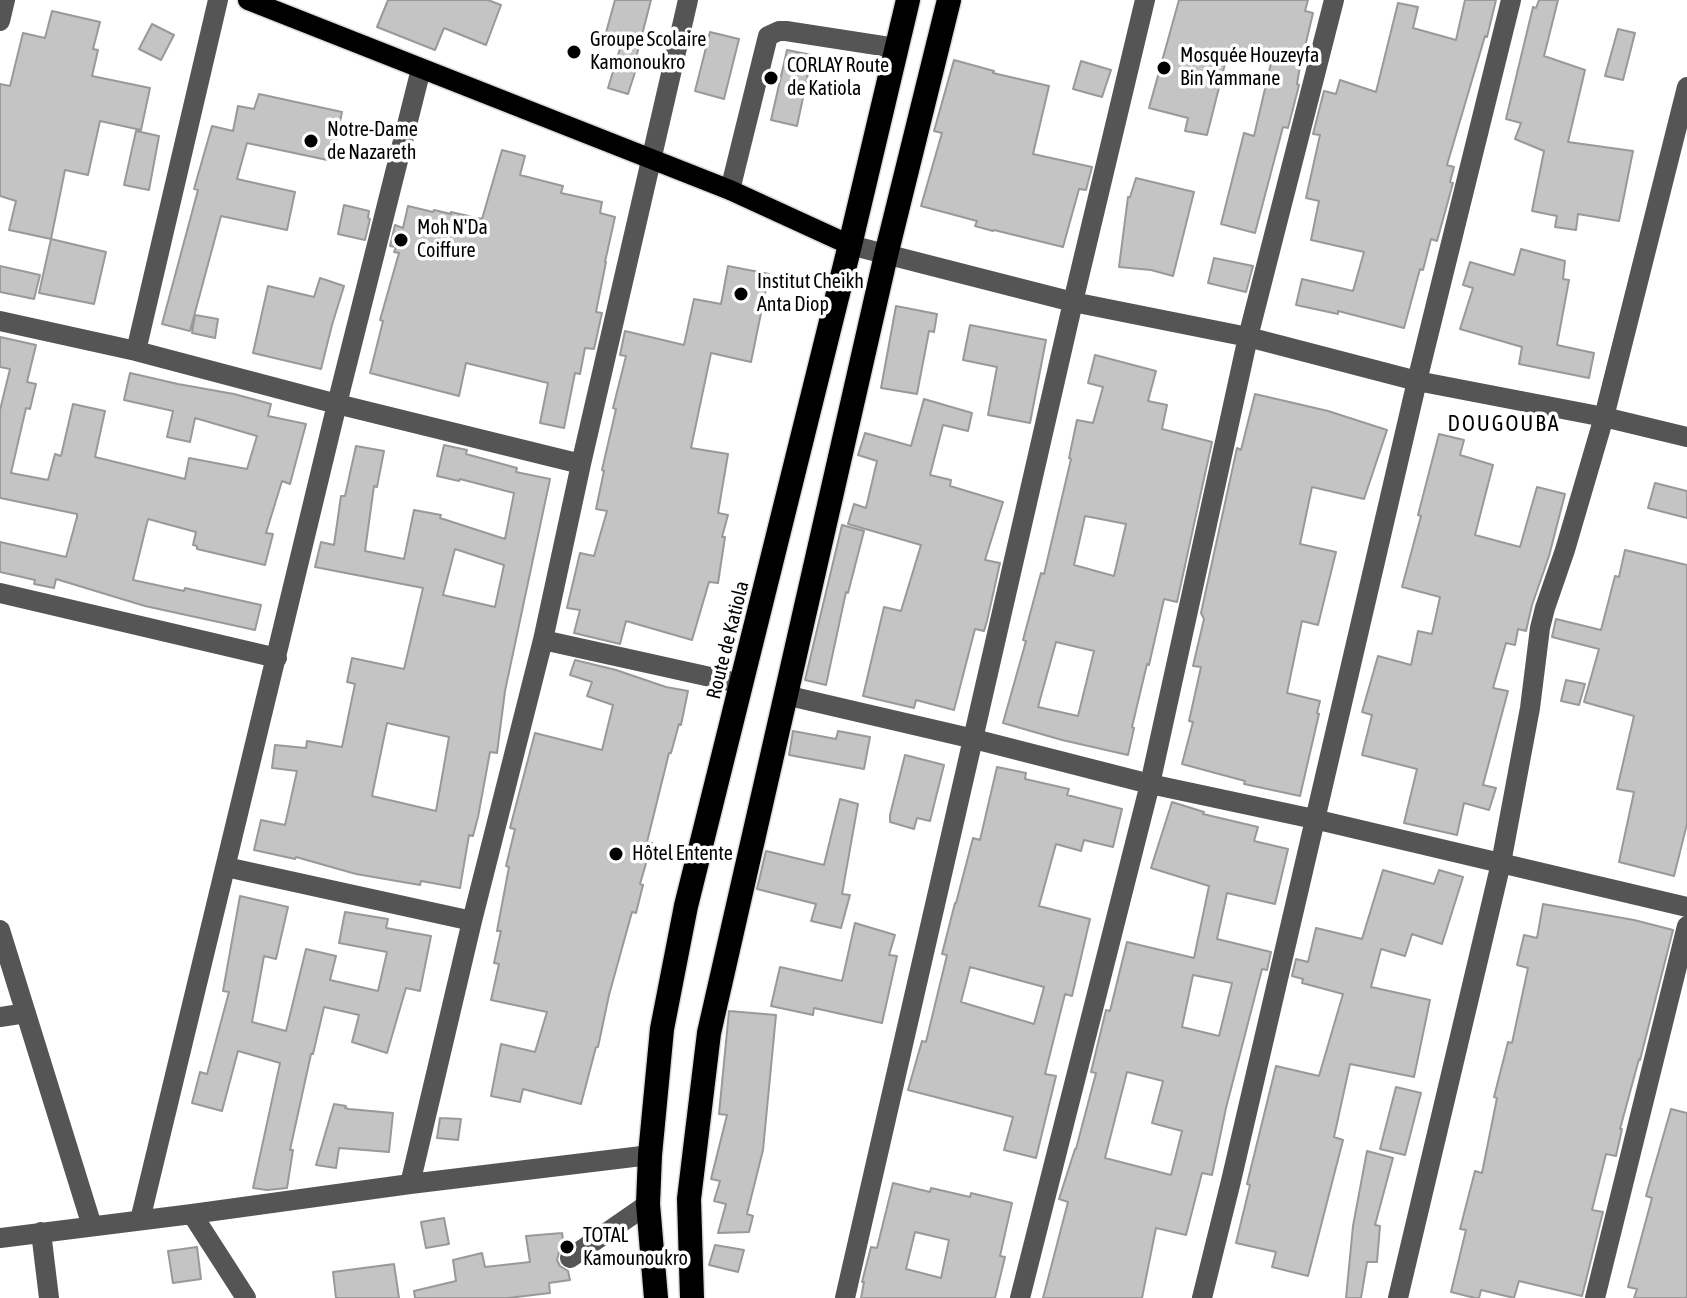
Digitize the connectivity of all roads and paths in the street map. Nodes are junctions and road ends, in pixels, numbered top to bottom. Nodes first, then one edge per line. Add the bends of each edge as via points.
1 (5, 0) edge
2 (218, 0) edge
3 (248, 0) edge
4 (688, 0) edge
5 (908, 0) edge
6 (949, 0) edge
7 (1145, 0) edge
8 (1334, 0) edge
9 (1511, 0) edge
10 (0, 21) edge
11 (896, 48) junction
12 (421, 69) junction
13 (1687, 87) edge
14 (651, 159) junction
15 (730, 190) junction
16 (850, 245) junction
17 (886, 255) junction
18 (1073, 302) junction
19 (0, 321) edge
20 (1248, 337) junction
21 (136, 351) junction
22 (1417, 381) junction
23 (337, 404) junction
24 (1604, 417) junction
25 (1687, 437) edge
26 (581, 464) junction
27 (0, 593) edge
28 (543, 640) junction
29 (277, 658) junction
30 (742, 684) junction
31 (785, 695) junction
32 (974, 739) junction
33 (1150, 784) junction
34 (1314, 819) junction
35 (1501, 863) junction
36 (226, 867) junction
37 (1687, 907) edge
38 (472, 921) junction
39 (1687, 926) edge
40 (0, 930) edge
41 (26, 1013) junction
42 (0, 1017) edge
43 (650, 1155) junction
44 (410, 1184) junction
45 (648, 1204) junction
46 (192, 1214) junction
47 (140, 1220) junction
48 (92, 1226) junction
49 (41, 1232) junction
50 (0, 1238) edge
51 (570, 1258) dead end
52 (49, 1298) edge
53 (246, 1298) edge
54 (656, 1298) edge
55 (692, 1298) edge
56 (845, 1298) edge
57 (1020, 1298) edge
58 (1202, 1298) edge
59 (1398, 1298) edge
60 (1595, 1298) edge

1 - 10 street
2 - 21 street
3 - 12 main road
4 - 14 street
5 - 11 highway, Route de Katiola
6 - 17 highway
7 - 18 street
8 - 20 street
9 - 22 street
11 - 15 street via 786,31 768,36
11 - 16 highway, Route de Katiola
12 - 14 main road
12 - 23 street
13 - 24 street
14 - 15 main road
14 - 26 street
15 - 16 main road
16 - 17 street
16 - 30 highway, Route de Katiola
17 - 18 street
17 - 31 highway
18 - 20 street
18 - 32 street
19 - 21 street
20 - 22 street
20 - 33 street
21 - 23 street
22 - 24 street
22 - 34 street
23 - 26 street
23 - 29 street
24 - 25 street
24 - 35 street via 1542,618
26 - 28 street
27 - 29 street
28 - 30 street
28 - 38 street
29 - 36 street
30 - 43 highway, Route de Katiola via 686,906 662,1029
31 - 32 street
31 - 55 highway via 709,1033 689,1199
32 - 33 street
32 - 56 street
33 - 34 street
33 - 57 street
34 - 35 street
34 - 58 street
35 - 37 street
35 - 59 street
36 - 38 street
36 - 47 street
38 - 44 street
39 - 60 street
40 - 41 street
41 - 42 street
41 - 48 street
43 - 44 street
43 - 45 highway, Route de Katiola
44 - 46 street
45 - 51 street
45 - 54 highway, Route de Katiola
46 - 47 street
46 - 53 street
47 - 48 street
48 - 49 street
49 - 50 street
49 - 52 street

